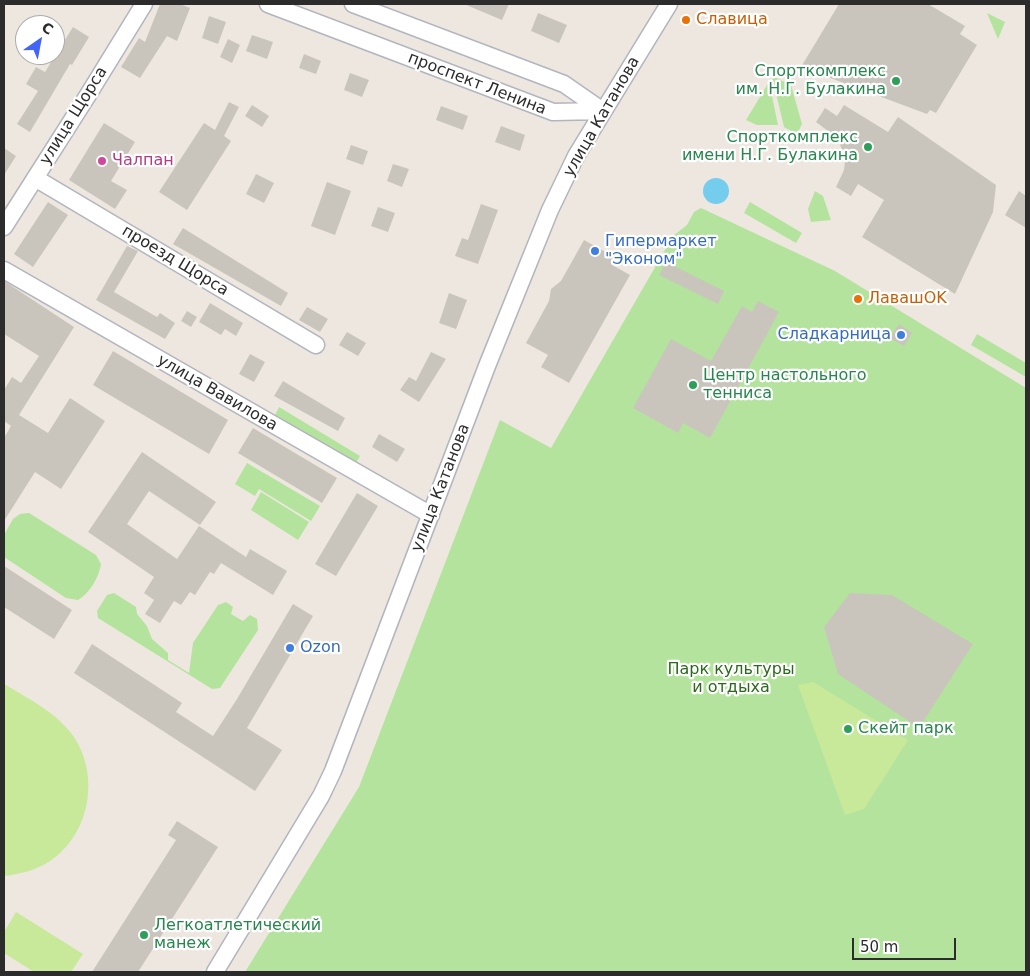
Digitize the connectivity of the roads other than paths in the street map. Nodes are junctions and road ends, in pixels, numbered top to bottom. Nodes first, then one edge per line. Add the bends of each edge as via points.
1 (144, 4) edge
2 (268, 4) edge
3 (353, 4) edge
4 (669, 4) edge
5 (603, 111) junction
6 (35, 178) junction
7 (4, 227) edge
8 (4, 270) edge
9 (316, 345) dead end
10 (432, 515) junction
11 (215, 972) edge

1 - 6 street, улица Щорса
2 - 5 street, проспект Ленина via 553,112
3 - 5 street, проспект Ленина via 564,84
4 - 5 street, улица Катанова
5 - 10 street, улица Катанова via 576,156 550,210
6 - 7 street, улица Щорса
6 - 9 street, проезд Щорса
8 - 10 street, улица Вавилова
10 - 11 street, улица Катанова via 329,779

